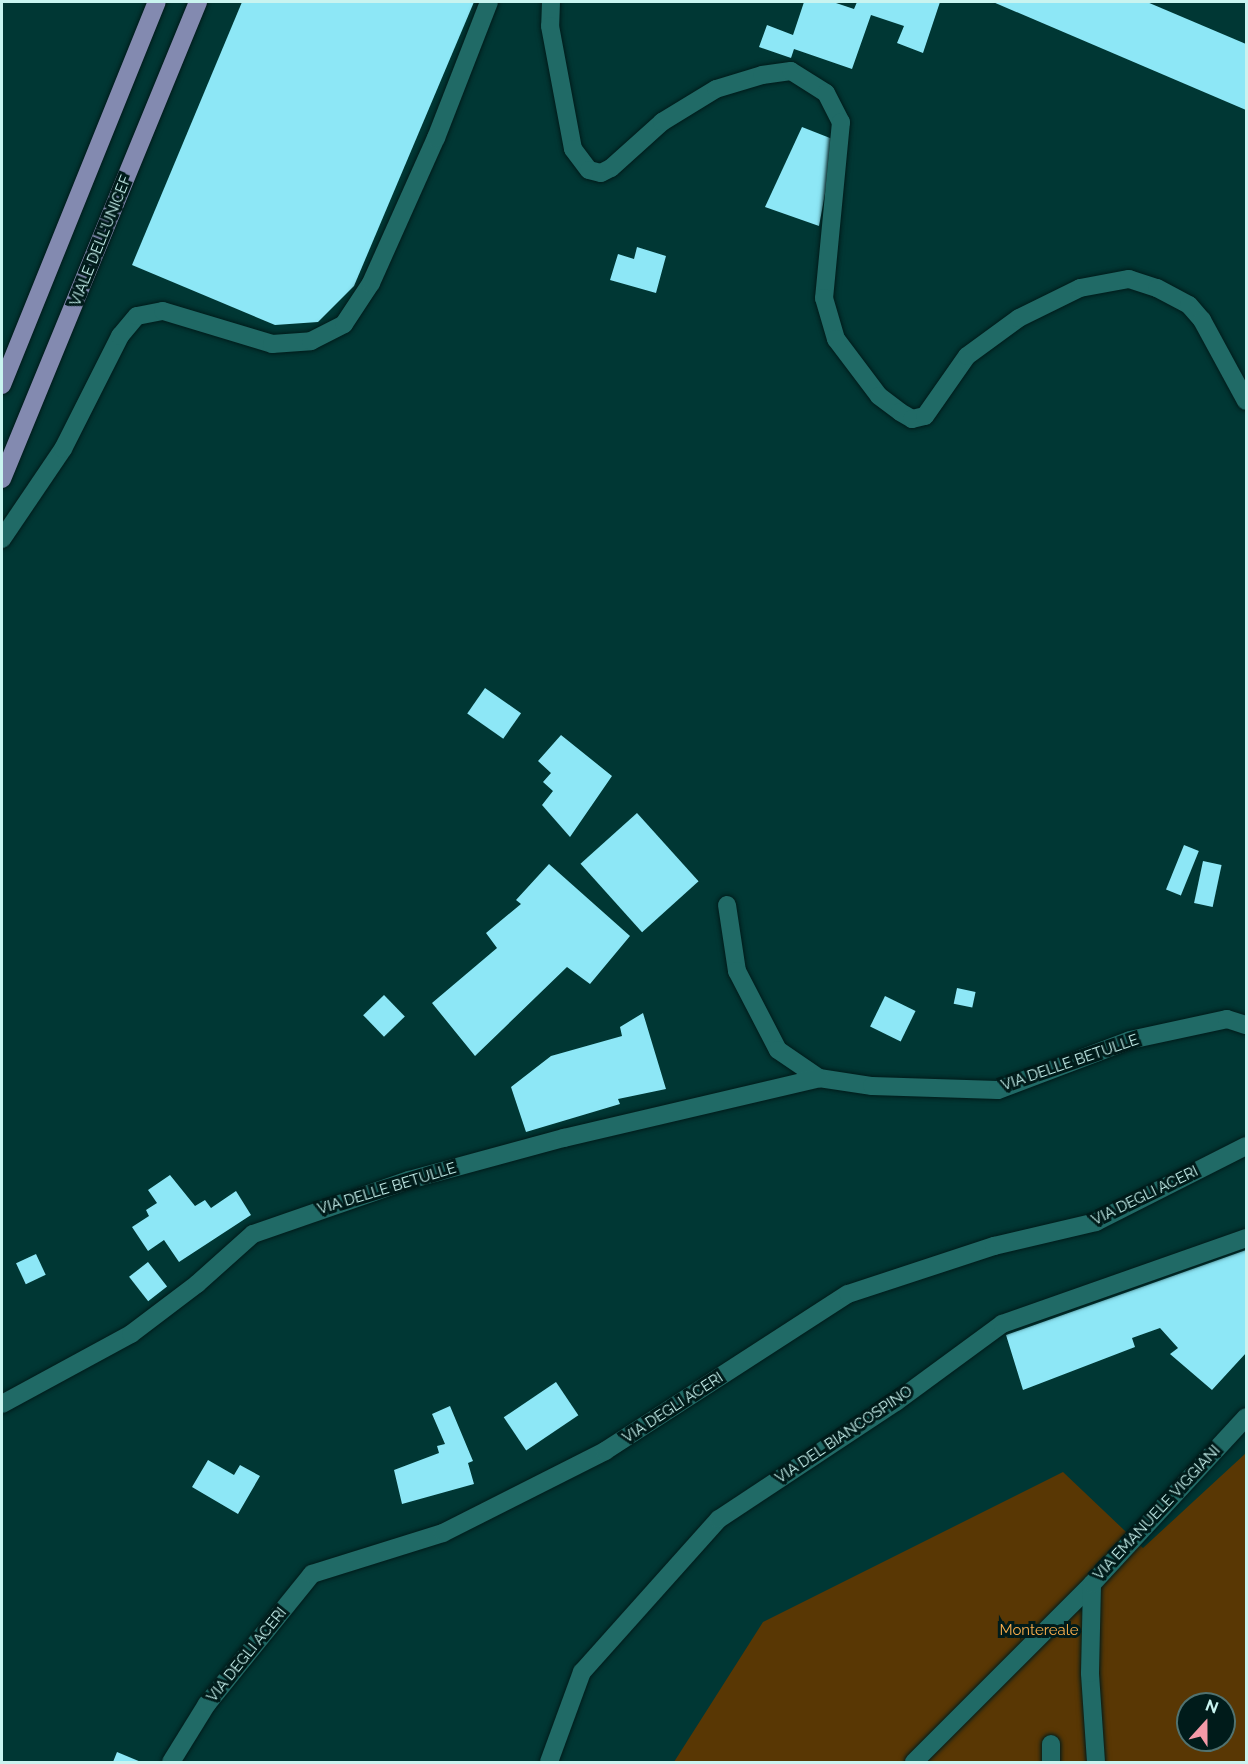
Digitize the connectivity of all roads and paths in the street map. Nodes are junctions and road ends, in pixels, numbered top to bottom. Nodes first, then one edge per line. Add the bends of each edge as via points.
1 (198, 2) edge
2 (489, 2) edge
3 (551, 2) edge
4 (155, 6) edge
5 (2, 386) edge
6 (1246, 402) edge
7 (2, 479) edge
8 (2, 539) edge
9 (727, 905) dead end
10 (1246, 1025) edge
11 (819, 1078) junction
12 (1246, 1146) edge
13 (1246, 1238) edge
14 (2, 1404) edge
15 (1246, 1417) edge
16 (1092, 1584) junction
17 (1051, 1744) dead end
18 (171, 1762) edge
19 (549, 1762) edge
20 (914, 1762) edge
21 (1051, 1762) edge
22 (1096, 1762) edge

1 - 7 main road, VIALE DELL'UNICEF
2 - 8 street via 371,283 344,324 311,341 272,344 163,311 136,316 120,336 63,449
3 - 6 street via 550,26 573,149 589,170 601,173 611,168 662,122 716,90 762,75 791,71 826,93 841,122 824,298 836,339 879,396 912,419 925,416 966,356 1018,318 1080,288 1129,279 1189,305 1202,320
4 - 5 main road
9 - 11 street, VIA DELLE BETULLE via 737,970 778,1050
10 - 11 street, VIA DELLE BETULLE via 1227,1019 1130,1040 998,1090 872,1086
11 - 14 street, VIA DELLE BETULLE via 564,1138 410,1180 253,1234 197,1284 131,1334
12 - 18 street, VIA DEGLI ACERI via 1096,1222 994,1246 848,1294 605,1451 443,1533 312,1574 207,1704
13 - 19 street, VIA DEL BIANCOSPINO via 1002,1324 896,1402 719,1519 582,1672
15 - 16 street, VIA EMANUELE VIGGIANI
16 - 20 street
16 - 22 street, VIA EMANUELE VIGGIANI via 1090,1673
17 - 21 street

